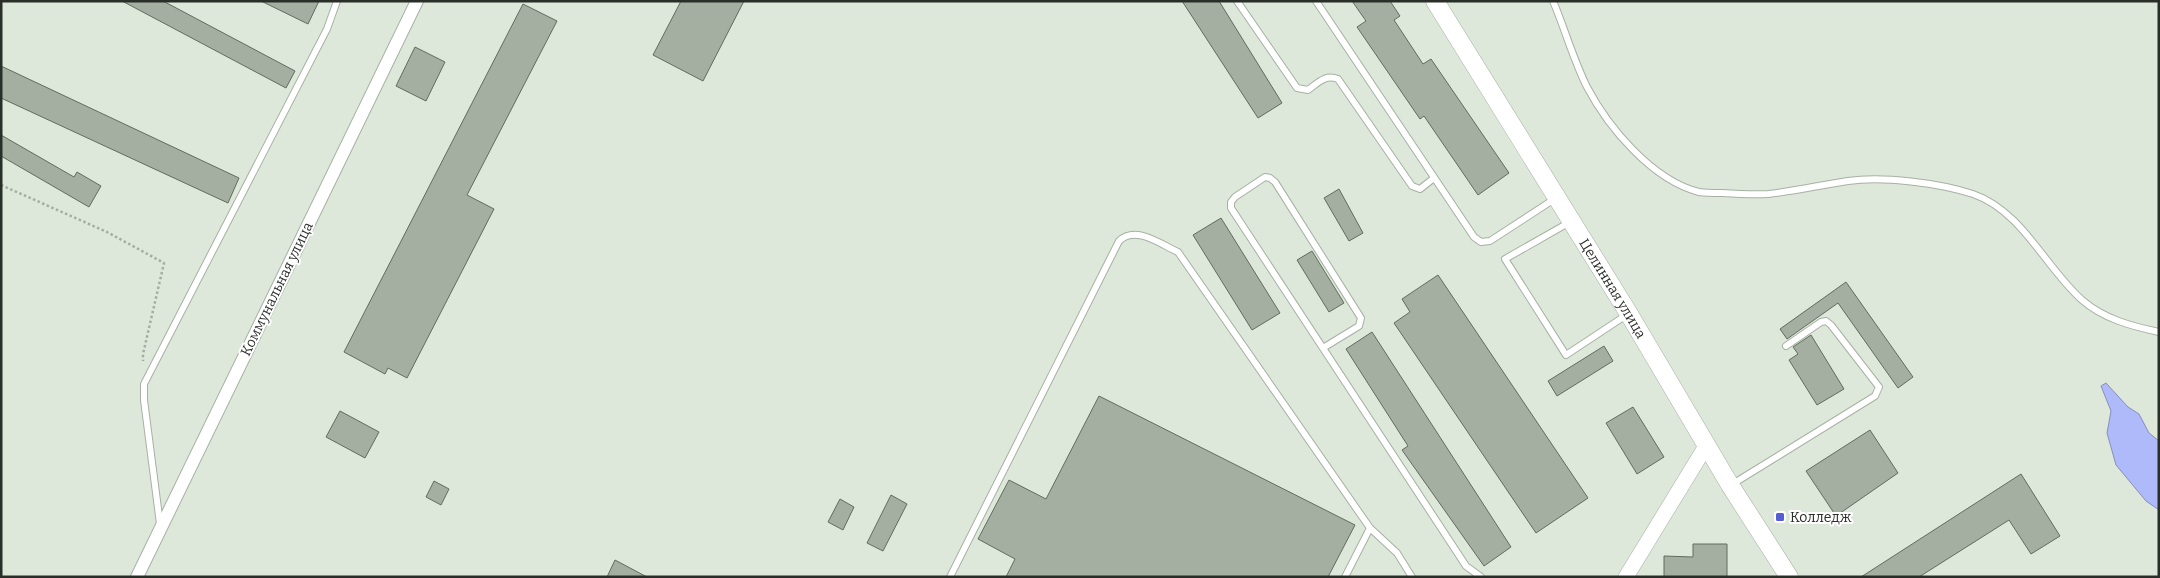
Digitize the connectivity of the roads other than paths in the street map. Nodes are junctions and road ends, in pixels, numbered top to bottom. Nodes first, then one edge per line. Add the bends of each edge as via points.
1 (337, 1) edge
2 (417, 1) edge
3 (1237, 1) edge
4 (1316, 1) edge
5 (1435, 1) edge
6 (1553, 1) edge
7 (1434, 178) junction
8 (1557, 197) junction
9 (1571, 221) junction
10 (1629, 314) junction
11 (2159, 332) edge
12 (1786, 346) dead end
13 (1323, 348) junction
14 (1706, 446) junction
15 (1730, 486) junction
16 (1370, 528) junction
17 (161, 530) junction
18 (137, 577) edge
19 (950, 577) edge
20 (1345, 577) edge
21 (1412, 577) edge
22 (1481, 577) edge
23 (1626, 577) edge
24 (1789, 577) edge

1 - 17 lane via 327,30 144,384
2 - 17 street, Коммунальная улица
3 - 7 lane via 1297,88 1308,90 1330,76 1338,79 1412,186 1420,189
4 - 7 lane
5 - 8 main road, Целинная улица
6 - 11 lane via 1576,64 1618,134 1632,150 1678,183 1700,192 1749,195 1850,181 1916,181 1974,194 2011,218 2082,300 2105,316
7 - 8 lane via 1474,238 1481,242 1490,241
8 - 9 main road, Целинная улица
9 - 10 main road, Целинная улица
9 - 10 lane via 1506,259 1566,355
10 - 14 main road, Целинная улица
12 - 15 lane via 1821,322 1831,324 1879,387 1878,391 1875,396
13 - 13 lane via 1232,208 1231,202 1235,197 1265,177 1275,182 1361,318 1359,326
13 - 22 lane via 1466,566
14 - 15 main road, Целинная улица
14 - 23 street
15 - 24 main road, Целинная улица
16 - 19 lane via 1178,252 1130,233 1119,240
16 - 20 lane
16 - 21 lane via 1397,553
17 - 18 street, Коммунальная улица

